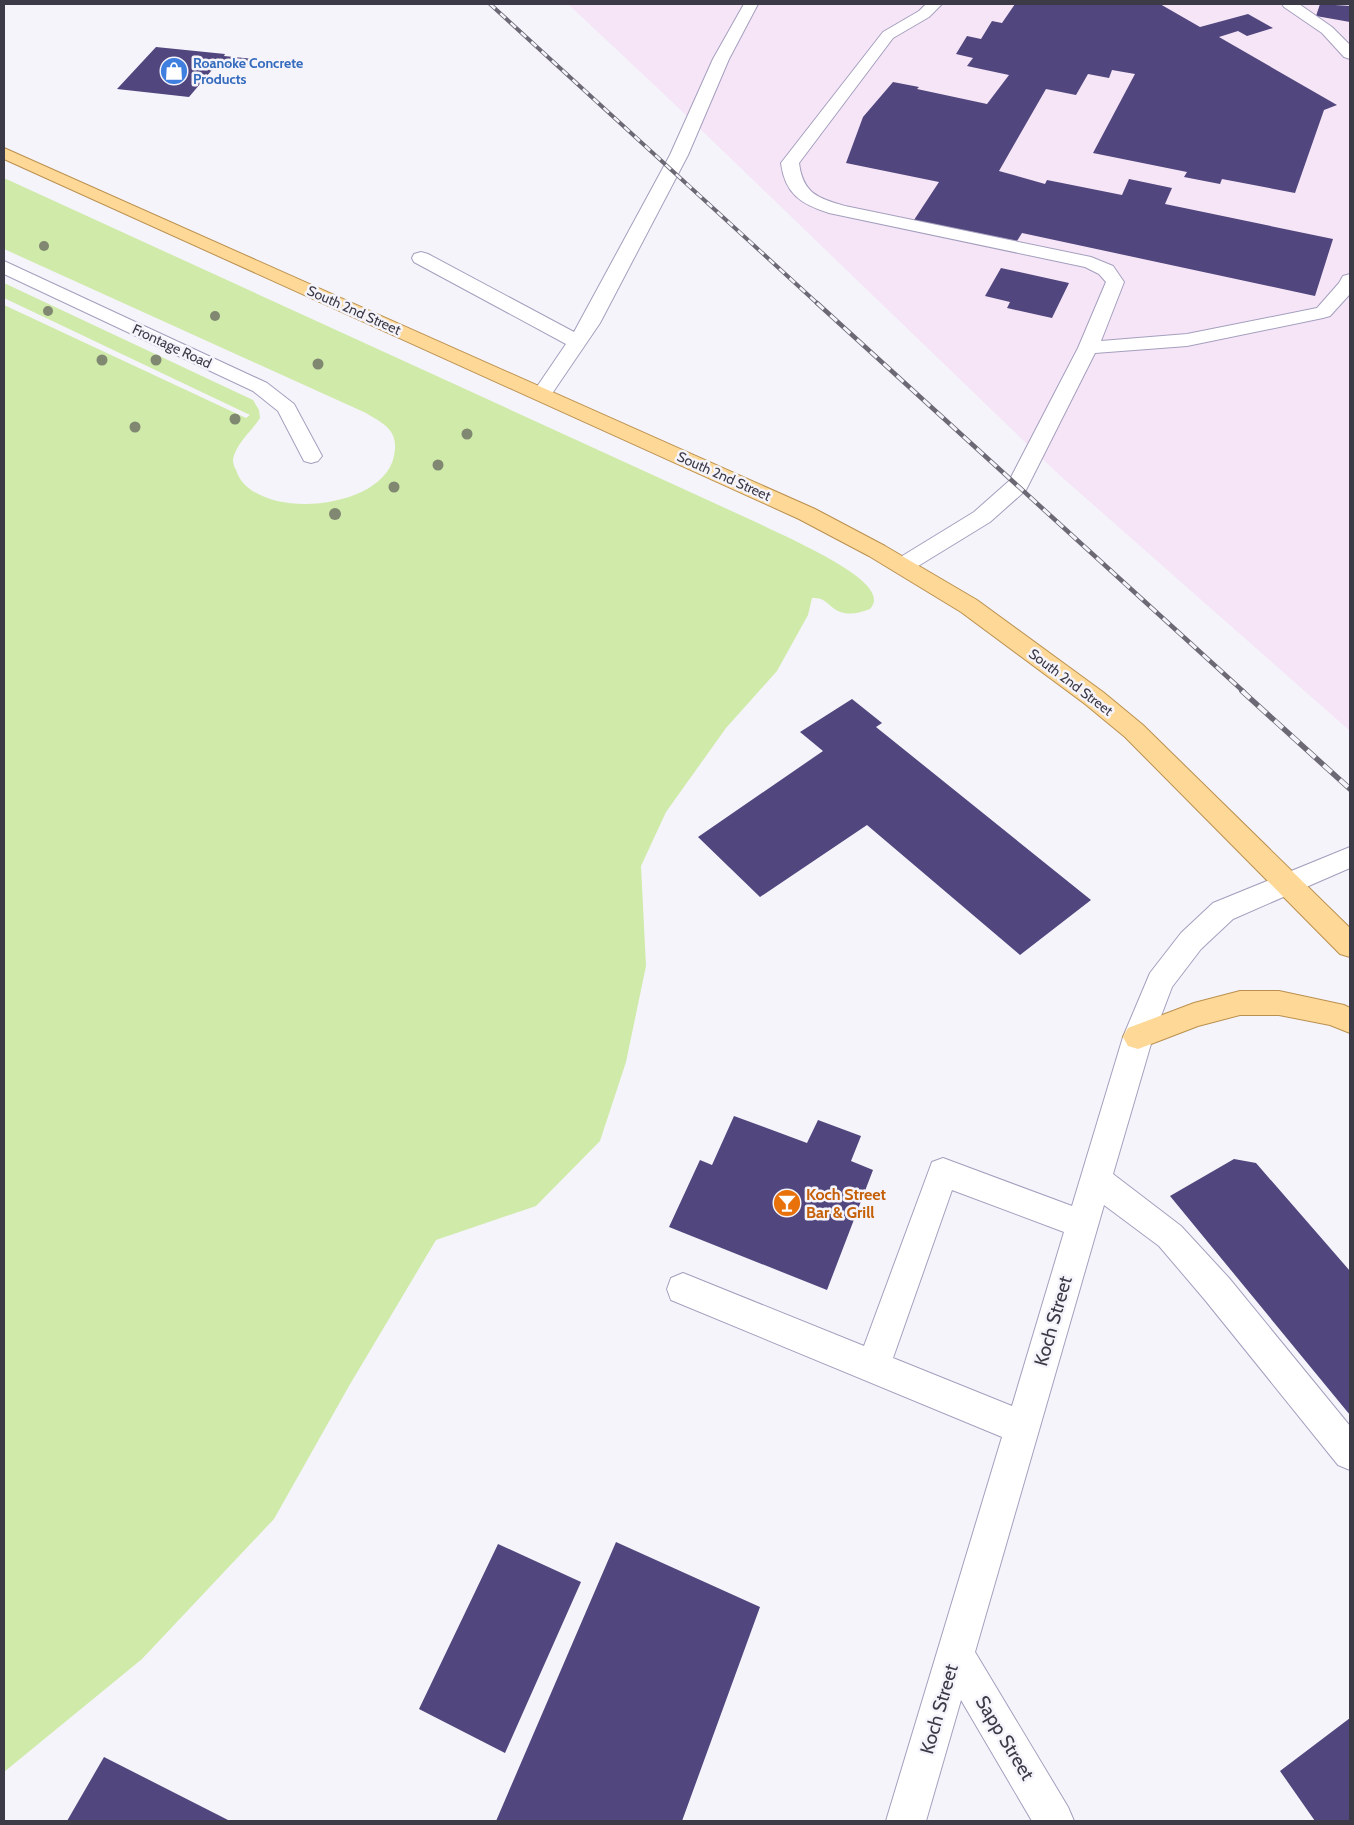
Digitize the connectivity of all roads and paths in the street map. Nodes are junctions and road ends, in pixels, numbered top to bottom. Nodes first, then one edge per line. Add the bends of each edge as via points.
1 (750, 4) edge
2 (935, 4) edge
3 (1289, 4) edge
4 (1350, 54) edge
5 (4, 153) edge
6 (421, 258) dead end
7 (4, 267) edge
8 (1350, 280) edge
9 (577, 342) junction
10 (1088, 348) junction
11 (542, 394) junction
12 (311, 456) dead end
13 (902, 566) junction
14 (1350, 857) edge
15 (1288, 884) junction
16 (1350, 946) edge
17 (1350, 1021) edge
18 (1138, 1038) junction
19 (1096, 1180) junction
20 (1082, 1224) junction
21 (683, 1289) dead end
22 (873, 1366) junction
23 (1022, 1428) junction
24 (1350, 1453) edge
25 (955, 1654) junction
26 (906, 1821) edge
27 (1054, 1821) edge

1 - 9 street via 721,59 679,155
2 - 10 street via 888,35 790,163 793,182 805,196 842,211 1091,262 1106,270 1115,282
3 - 4 street via 1327,30
5 - 11 main road, South 2nd Street
6 - 9 street
7 - 12 street, Frontage Road via 260,387 287,408
8 - 10 street via 1323,312 1188,340
9 - 11 street
10 - 13 street via 1018,485 982,517
11 - 13 main road, South 2nd Street via 807,514
13 - 15 main road, South 2nd Street via 969,606 1094,698 1134,732
14 - 15 street, Koch Street
15 - 16 main road, South 2nd Street
15 - 18 street, Koch Street via 1223,911 1192,941 1160,980
17 - 18 main road via 1334,1014 1279,1003 1240,1003 1194,1015
18 - 19 street, Koch Street
19 - 20 street, Koch Street
19 - 24 street via 1170,1236
20 - 22 street via 943,1172
20 - 23 street, Koch Street
21 - 22 street
22 - 23 street
23 - 25 street, Koch Street
25 - 26 street, Koch Street
25 - 27 street, Sapp Street

